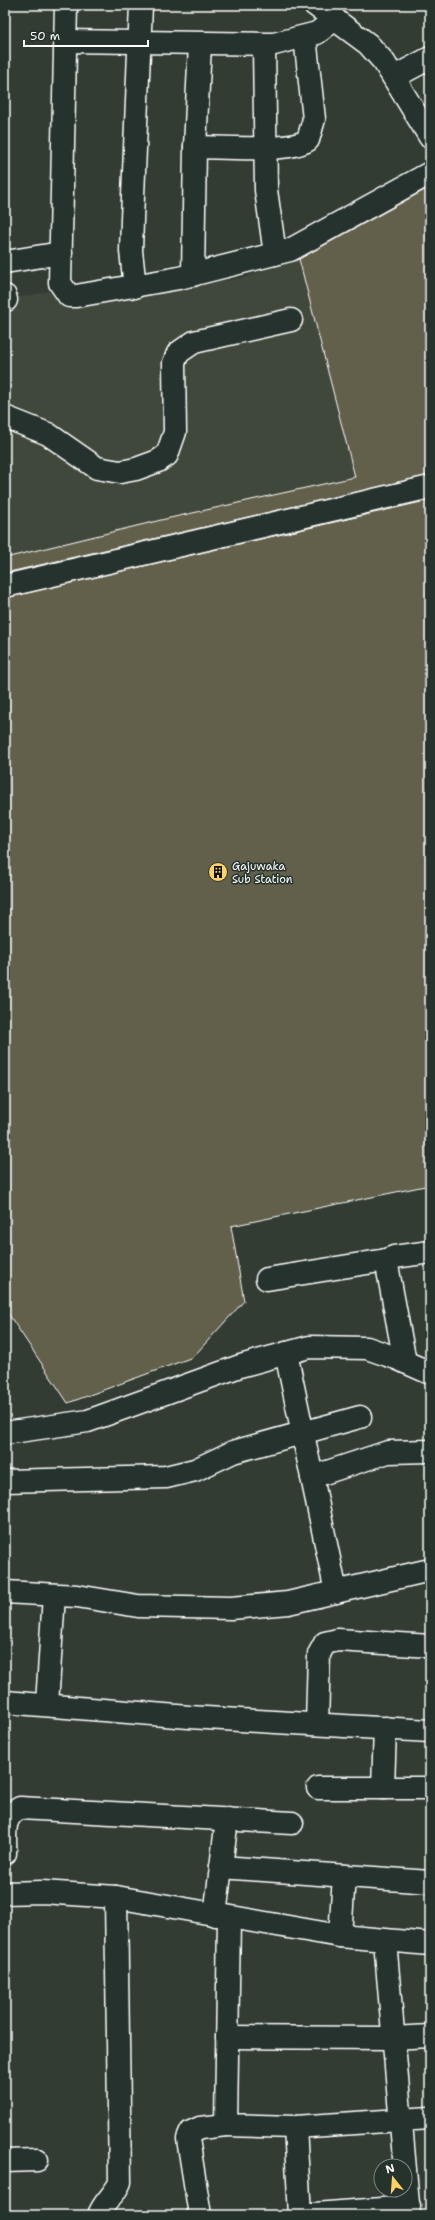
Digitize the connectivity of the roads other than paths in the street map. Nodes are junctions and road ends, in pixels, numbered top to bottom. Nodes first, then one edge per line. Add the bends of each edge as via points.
1 (66, 5) edge
2 (140, 5) edge
3 (315, 5) edge
4 (336, 19) junction
5 (305, 37) junction
6 (65, 41) junction
7 (138, 43) junction
8 (200, 44) junction
9 (264, 45) junction
10 (430, 58) edge
11 (394, 77) junction
12 (430, 137) edge
13 (195, 147) junction
14 (266, 148) junction
15 (430, 173) edge
16 (61, 253) junction
17 (275, 254) junction
18 (5, 262) edge
19 (193, 275) junction
20 (135, 286) junction
21 (291, 320) dead end
22 (5, 417) edge
23 (430, 487) edge
24 (5, 586) edge
25 (430, 1252) edge
26 (386, 1260) junction
27 (267, 1279) dead end
28 (286, 1353) junction
29 (405, 1362) junction
30 (430, 1373) edge
31 (360, 1417) dead end
32 (5, 1433) edge
33 (303, 1434) junction
34 (430, 1451) edge
35 (312, 1477) junction
36 (5, 1481) edge
37 (430, 1570) edge
38 (5, 1592) edge
39 (336, 1592) junction
40 (54, 1595) junction
41 (430, 1646) edge
42 (5, 1702) edge
43 (47, 1704) junction
44 (317, 1724) junction
45 (385, 1728) junction
46 (430, 1731) edge
47 (318, 1788) dead end
48 (383, 1788) junction
49 (430, 1788) edge
50 (227, 1819) junction
51 (292, 1823) dead end
52 (5, 1853) edge
53 (221, 1867) junction
54 (344, 1876) junction
55 (430, 1882) edge
56 (5, 1893) edge
57 (116, 1897) junction
58 (222, 1916) junction
59 (340, 1936) junction
60 (385, 1941) junction
61 (430, 1944) edge
62 (430, 2036) edge
63 (227, 2037) junction
64 (392, 2038) junction
65 (430, 2118) edge
66 (400, 2120) junction
67 (226, 2126) junction
68 (295, 2127) junction
69 (37, 2160) dead end
70 (5, 2161) edge
71 (409, 2211) edge
72 (99, 2215) edge
73 (200, 2215) edge
74 (301, 2215) edge

1 - 6 street
2 - 7 street
3 - 4 street
4 - 5 street via 317,33
4 - 11 street via 368,44
5 - 9 street
5 - 14 street via 314,119 311,132 308,140 303,143
6 - 7 street
6 - 16 street
7 - 8 street
7 - 20 street via 131,250
8 - 9 street
8 - 13 street
9 - 14 street
10 - 11 street
11 - 12 street
13 - 14 street
13 - 19 street
14 - 17 street via 266,190
15 - 17 street via 290,250
16 - 18 street
16 - 20 street via 60,283 69,296
17 - 19 street
19 - 20 street
21 - 22 street via 194,342 184,348 174,363 175,432 172,445 167,455 158,461 136,469 120,472 97,468 48,434
23 - 24 street
25 - 26 street
26 - 27 street
26 - 29 street
28 - 29 street via 309,1347 367,1348
28 - 32 street via 240,1366 88,1421
28 - 33 street
29 - 30 street
31 - 33 street
33 - 35 street
33 - 36 street via 233,1452 195,1470 166,1477
34 - 35 street via 388,1452
35 - 39 street
37 - 39 street
38 - 40 street
39 - 40 street via 288,1603 231,1608 138,1606
40 - 43 street
41 - 44 street via 338,1640 325,1643 319,1654
42 - 43 street
43 - 44 street via 189,1717
44 - 45 street
45 - 46 street
45 - 48 street
47 - 48 street
48 - 49 street
50 - 51 street
50 - 52 street via 20,1808 11,1812 6,1820
50 - 53 street
53 - 54 street
53 - 58 street
54 - 55 street
54 - 59 street
56 - 57 street via 42,1892
57 - 58 street
57 - 72 street via 120,2182
58 - 59 street
58 - 63 street
59 - 60 street
60 - 61 street
60 - 64 street
62 - 64 street
63 - 64 street
63 - 67 street
64 - 66 street
65 - 66 street
66 - 68 street
66 - 71 street
67 - 68 street
67 - 73 street via 200,2128 191,2132 188,2139
68 - 74 street
69 - 70 street
71 - 74 street

